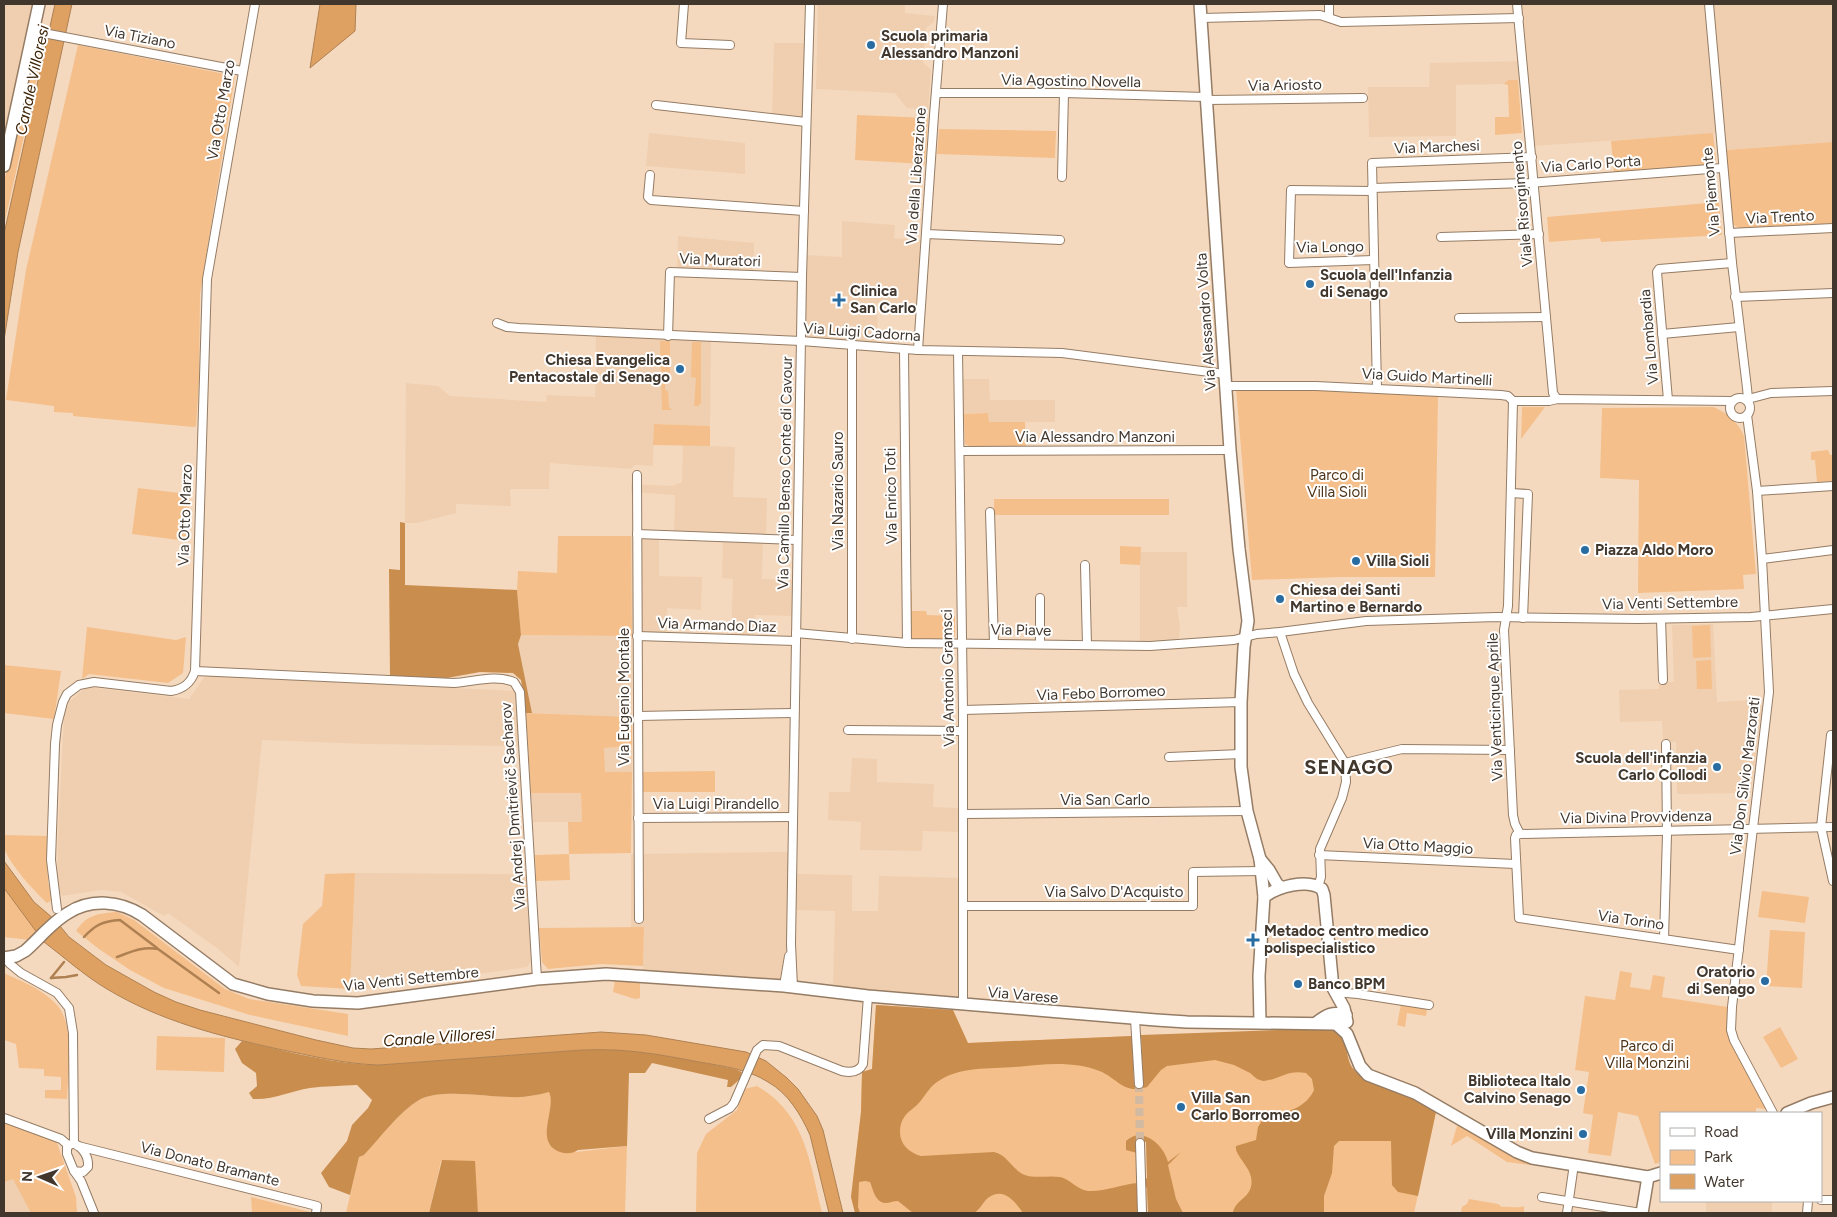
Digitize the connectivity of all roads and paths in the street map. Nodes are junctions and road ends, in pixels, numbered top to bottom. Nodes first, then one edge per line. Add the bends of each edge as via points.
1 (39, 4) edge
2 (254, 4) edge
3 (684, 4) edge
4 (810, 4) edge
5 (943, 4) edge
6 (1200, 4) edge
7 (1329, 4) edge
8 (1517, 4) edge
9 (1708, 4) edge
10 (1329, 17) junction
11 (1201, 18) junction
12 (1519, 18) junction
13 (38, 31) junction
14 (730, 45) dead end
15 (242, 71) junction
16 (936, 93) junction
17 (1064, 93) junction
18 (1363, 98) dead end
19 (1206, 99) junction
20 (656, 105) dead end
21 (806, 122) junction
22 (1532, 157) junction
23 (4, 166) edge
24 (1722, 168) junction
25 (650, 175) dead end
26 (1062, 177) dead end
27 (1534, 182) junction
28 (1372, 189) junction
29 (804, 211) junction
30 (1833, 228) edge
31 (1729, 233) junction
32 (926, 234) junction
33 (1539, 234) junction
34 (1441, 237) dead end
35 (1060, 240) dead end
36 (1373, 260) junction
37 (1732, 263) junction
38 (802, 277) junction
39 (1833, 293) edge
40 (1735, 297) junction
41 (1546, 317) junction
42 (1459, 318) dead end
43 (496, 323) dead end
44 (1739, 327) junction
45 (1662, 334) junction
46 (668, 336) junction
47 (801, 341) junction
48 (852, 344) junction
49 (904, 350) junction
50 (918, 350) junction
51 (958, 351) junction
52 (1225, 380) junction
53 (1746, 380) junction
54 (1377, 388) junction
55 (1833, 390) edge
56 (1764, 395) junction
57 (1557, 400) junction
58 (1668, 400) junction
59 (1734, 400) junction
60 (1513, 401) junction
61 (1715, 401) junction
62 (1746, 408) junction
63 (1730, 410) junction
64 (1230, 450) junction
65 (960, 451) junction
66 (637, 475) dead end
67 (1833, 486) edge
68 (1757, 492) junction
69 (1511, 493) junction
70 (990, 512) dead end
71 (637, 534) junction
72 (797, 540) junction
73 (1833, 550) edge
74 (1762, 559) junction
75 (1085, 565) dead end
76 (1040, 598) dead end
77 (1833, 609) edge
78 (1766, 616) junction
79 (1507, 618) junction
80 (1523, 618) junction
81 (1661, 619) junction
82 (1280, 632) junction
83 (638, 636) junction
84 (796, 637) junction
85 (1246, 637) junction
86 (852, 639) junction
87 (907, 643) junction
88 (994, 643) junction
89 (962, 644) junction
90 (1040, 644) junction
91 (1086, 645) junction
92 (195, 671) junction
93 (1663, 680) dead end
94 (1241, 702) junction
95 (963, 710) junction
96 (794, 713) junction
97 (638, 716) junction
98 (848, 730) dead end
99 (963, 731) junction
100 (1831, 735) dead end
101 (1666, 744) dead end
102 (1510, 750) junction
103 (1241, 754) junction
104 (1169, 757) dead end
105 (1346, 763) junction
106 (1248, 811) junction
107 (963, 814) junction
108 (793, 817) junction
109 (638, 818) junction
110 (1821, 827) junction
111 (1833, 827) edge
112 (1753, 828) junction
113 (1667, 830) junction
114 (1520, 834) junction
115 (1319, 855) junction
116 (1515, 864) junction
117 (1266, 872) junction
118 (1833, 881) edge
119 (1281, 887) junction
120 (1318, 887) junction
121 (1264, 896) junction
122 (963, 906) junction
123 (57, 909) dead end
124 (1518, 917) joint
125 (639, 919) dead end
126 (1664, 939) junction
127 (1739, 950) junction
128 (8, 957) edge
129 (537, 979) junction
130 (789, 986) junction
131 (1334, 992) junction
132 (868, 996) junction
133 (963, 1004) junction
134 (1429, 1005) dead end
135 (1346, 1015) junction
136 (1135, 1019) junction
137 (1260, 1022) junction
138 (1316, 1023) junction
139 (1336, 1024) junction
140 (1350, 1041) junction
141 (1138, 1084) tunnel mouth
142 (1833, 1097) edge
143 (1772, 1112) edge
144 (1789, 1112) edge
145 (4, 1118) edge
146 (708, 1119) dead end
147 (1140, 1143) tunnel mouth
148 (73, 1145) junction
149 (96, 1150) junction
150 (88, 1157) junction
151 (1574, 1164) junction
152 (74, 1171) junction
153 (83, 1172) junction
154 (1660, 1173) edge
155 (1648, 1177) junction
156 (80, 1181) junction
157 (1542, 1197) dead end
158 (1569, 1201) junction
159 (317, 1210) edge
160 (94, 1213) edge
161 (1142, 1213) edge
162 (1567, 1213) edge
163 (1641, 1213) edge

1 - 13 street
2 - 15 street, Via Otto Marzo
3 - 14 street via 681,43
4 - 21 street, Via Camillo Benso Conte di Cavour
5 - 16 street, Via della Liberazione
6 - 11 street, Via Alessandro Volta
7 - 10 street
8 - 12 street, Viale Risorgimento
9 - 24 street, Via Piemonte
10 - 11 street
10 - 12 street via 1342,22
11 - 19 street, Via Alessandro Volta
12 - 22 street, Viale Risorgimento
13 - 15 street, Via Tiziano
13 - 23 street
15 - 92 street, Via Otto Marzo via 207,279
16 - 17 street, Via Agostino Novella
16 - 32 street, Via della Liberazione
17 - 19 street, Via Agostino Novella
17 - 26 street
18 - 19 street, Via Ariosto
19 - 52 street, Via Alessandro Volta
20 - 21 street
21 - 29 street, Via Camillo Benso Conte di Cavour
22 - 27 street, Viale Risorgimento
22 - 28 street, Via Marchesi via 1372,163
24 - 27 street, Via Carlo Porta
24 - 31 street, Via Piemonte
25 - 29 street via 648,197 651,200
27 - 28 street, Via Carlo Porta
27 - 33 street, Viale Risorgimento
28 - 36 street
28 - 36 street, Via Longo via 1291,190 1289,263
29 - 38 street, Via Camillo Benso Conte di Cavour
30 - 31 street, Via Trento
31 - 37 street, Via Piemonte
32 - 35 street
32 - 50 street, Via della Liberazione
33 - 34 street
33 - 41 street, Viale Risorgimento
36 - 54 street
37 - 40 street, Via Piemonte
37 - 45 street, Via Lombardia via 1660,269 1657,272
38 - 46 street, Via Muratori via 670,272
38 - 47 street, Via Camillo Benso Conte di Cavour
39 - 40 street
40 - 44 street, Via Piemonte
41 - 42 street
41 - 57 street, Viale Risorgimento via 1553,393
43 - 46 street, Via Luigi Cadorna via 519,328
44 - 45 street
44 - 53 street, Via Piemonte
45 - 58 street, Via Lombardia
46 - 47 street, Via Luigi Cadorna
47 - 48 street, Via Luigi Cadorna
47 - 72 street, Via Camillo Benso Conte di Cavour
48 - 49 street, Via Luigi Cadorna
48 - 86 street, Via Nazario Sauro
49 - 50 street, Via Luigi Cadorna
49 - 87 street, Via Enrico Toti
50 - 51 street, Via Luigi Cadorna
51 - 52 street, Via Luigi Cadorna via 1062,353
51 - 65 street, Via Antonio Gramsci
52 - 54 street, Via Guido Martinelli
52 - 64 street, Via Alessandro Volta
53 - 56 street via 1753,391
53 - 59 street via 1740,395
53 - 62 street, Via Piemonte
54 - 60 street, Via Guido Martinelli via 1501,394
55 - 56 street
56 - 62 street
57 - 58 street, Via Guido Martinelli
57 - 60 street, Via Guido Martinelli
58 - 61 street, Via Guido Martinelli
59 - 61 street, Via Guido Martinelli
59 - 62 street, Via Guido Martinelli via 1740,398
59 - 63 street
60 - 69 street, Via Venticinque Aprile
61 - 63 street
62 - 63 street via 1735,416
62 - 68 street, Via Don Silvio Marzorati
64 - 65 street, Via Alessandro Manzoni
64 - 85 street, Via Alessandro Volta via 1247,608
65 - 89 street, Via Antonio Gramsci
66 - 71 street, Via Eugenio Montale
67 - 68 street
68 - 74 street, Via Don Silvio Marzorati
69 - 79 street, Via Venticinque Aprile
69 - 80 street via 1528,494
70 - 88 street
71 - 72 street
71 - 83 street, Via Eugenio Montale
72 - 84 street, Via Camillo Benso Conte di Cavour
73 - 74 street
74 - 78 street, Via Don Silvio Marzorati
75 - 91 street
76 - 90 street
77 - 78 street, Via Venti Settembre
78 - 81 street, Via Venti Settembre
78 - 112 street, Via Don Silvio Marzorati via 1769,692
79 - 80 street, Via Venti Settembre
79 - 82 street, Via Venti Settembre via 1374,620
79 - 102 street, Via Venticinque Aprile
80 - 81 street, Via Venti Settembre
81 - 93 street
82 - 85 street, Via Piave
82 - 105 street via 1308,703
83 - 84 street, Via Armando Diaz
83 - 97 street, Via Eugenio Montale
84 - 86 street, Via Piave
84 - 96 street, Via Camillo Benso Conte di Cavour
85 - 91 street, Via Piave via 1150,646
85 - 94 street, Via Alessandro Volta
86 - 87 street, Via Piave
87 - 89 street, Via Piave
88 - 89 street, Via Piave
88 - 90 street, Via Piave
89 - 95 street, Via Antonio Gramsci
90 - 91 street, Via Piave
92 - 123 street via 180,690 94,682 79,685 67,694 55,744 51,860
92 - 129 street, Via Andrej Dmitrievič Sacharov via 454,683 485,679 514,682 520,692
94 - 95 street, Via Febo Borromeo
94 - 103 street, Via Alessandro Volta
95 - 99 street, Via Antonio Gramsci
96 - 97 street
96 - 108 street, Via Camillo Benso Conte di Cavour
97 - 109 street, Via Eugenio Montale
98 - 99 street
99 - 107 street, Via Antonio Gramsci
100 - 110 street
101 - 113 street
102 - 105 street via 1402,749
102 - 114 street, Via Venticinque Aprile via 1513,815
103 - 104 street
103 - 106 street, Via Alessandro Volta
105 - 115 street via 1342,798
106 - 107 street, Via San Carlo
106 - 117 street, Via Alessandro Volta
107 - 122 street, Via Antonio Gramsci
108 - 109 street, Via Luigi Pirandello
108 - 130 street, Via Camillo Benso Conte di Cavour
109 - 125 street, Via Eugenio Montale
110 - 111 street, Via Divina Provvidenza
110 - 112 street, Via Divina Provvidenza
110 - 118 street
112 - 113 street, Via Divina Provvidenza
112 - 127 street, Via Don Silvio Marzorati
113 - 114 street, Via Divina Provvidenza
113 - 126 street
114 - 116 street, Via Venticinque Aprile via 1515,838
115 - 116 street, Via Otto Maggio
115 - 120 street via 1321,877
116 - 124 street, Via Venticinque Aprile
117 - 119 street
117 - 121 street
117 - 122 street, Via Salvo D'Acquisto via 1193,872 1192,906
119 - 120 street via 1308,884
119 - 121 street
120 - 131 street via 1324,895
121 - 137 street
122 - 133 street, Via Antonio Gramsci
124 - 126 street, Via Torino
126 - 127 street, Via Torino
127 - 143 street, Via Don Silvio Marzorati via 1732,1035
128 - 129 street, Via Venti Settembre via 41,938 70,911 86,905 108,903 142,914 233,984 268,994 358,1003
128 - 148 street via 21,973 56,993 69,1008 73,1033
129 - 130 street, Via Venti Settembre via 606,974
130 - 132 street, Via Varese
131 - 134 street
131 - 135 street
132 - 133 street, Via Varese
132 - 146 street via 863,1064 858,1070 832,1069 774,1045 763,1045 756,1053 733,1105
133 - 136 street, Via Varese
135 - 138 street via 1331,1013
135 - 139 street
135 - 140 street
136 - 137 street, Via Varese
136 - 141 street
137 - 138 street, Via Varese
138 - 139 street, Via Varese
139 - 140 street
140 - 151 street via 1360,1066 1368,1075 1421,1091 1516,1152 1532,1158
142 - 144 street
145 - 148 street
147 - 161 street
148 - 149 street, Via Donato Bramante
148 - 150 street
148 - 152 street via 67,1152
149 - 150 street
149 - 159 street, Via Donato Bramante
150 - 153 street via 88,1167
151 - 155 street
151 - 158 street
152 - 153 street
152 - 156 street
153 - 156 street
154 - 155 street
155 - 163 street
156 - 160 street
157 - 158 street
158 - 162 street
158 - 163 street

